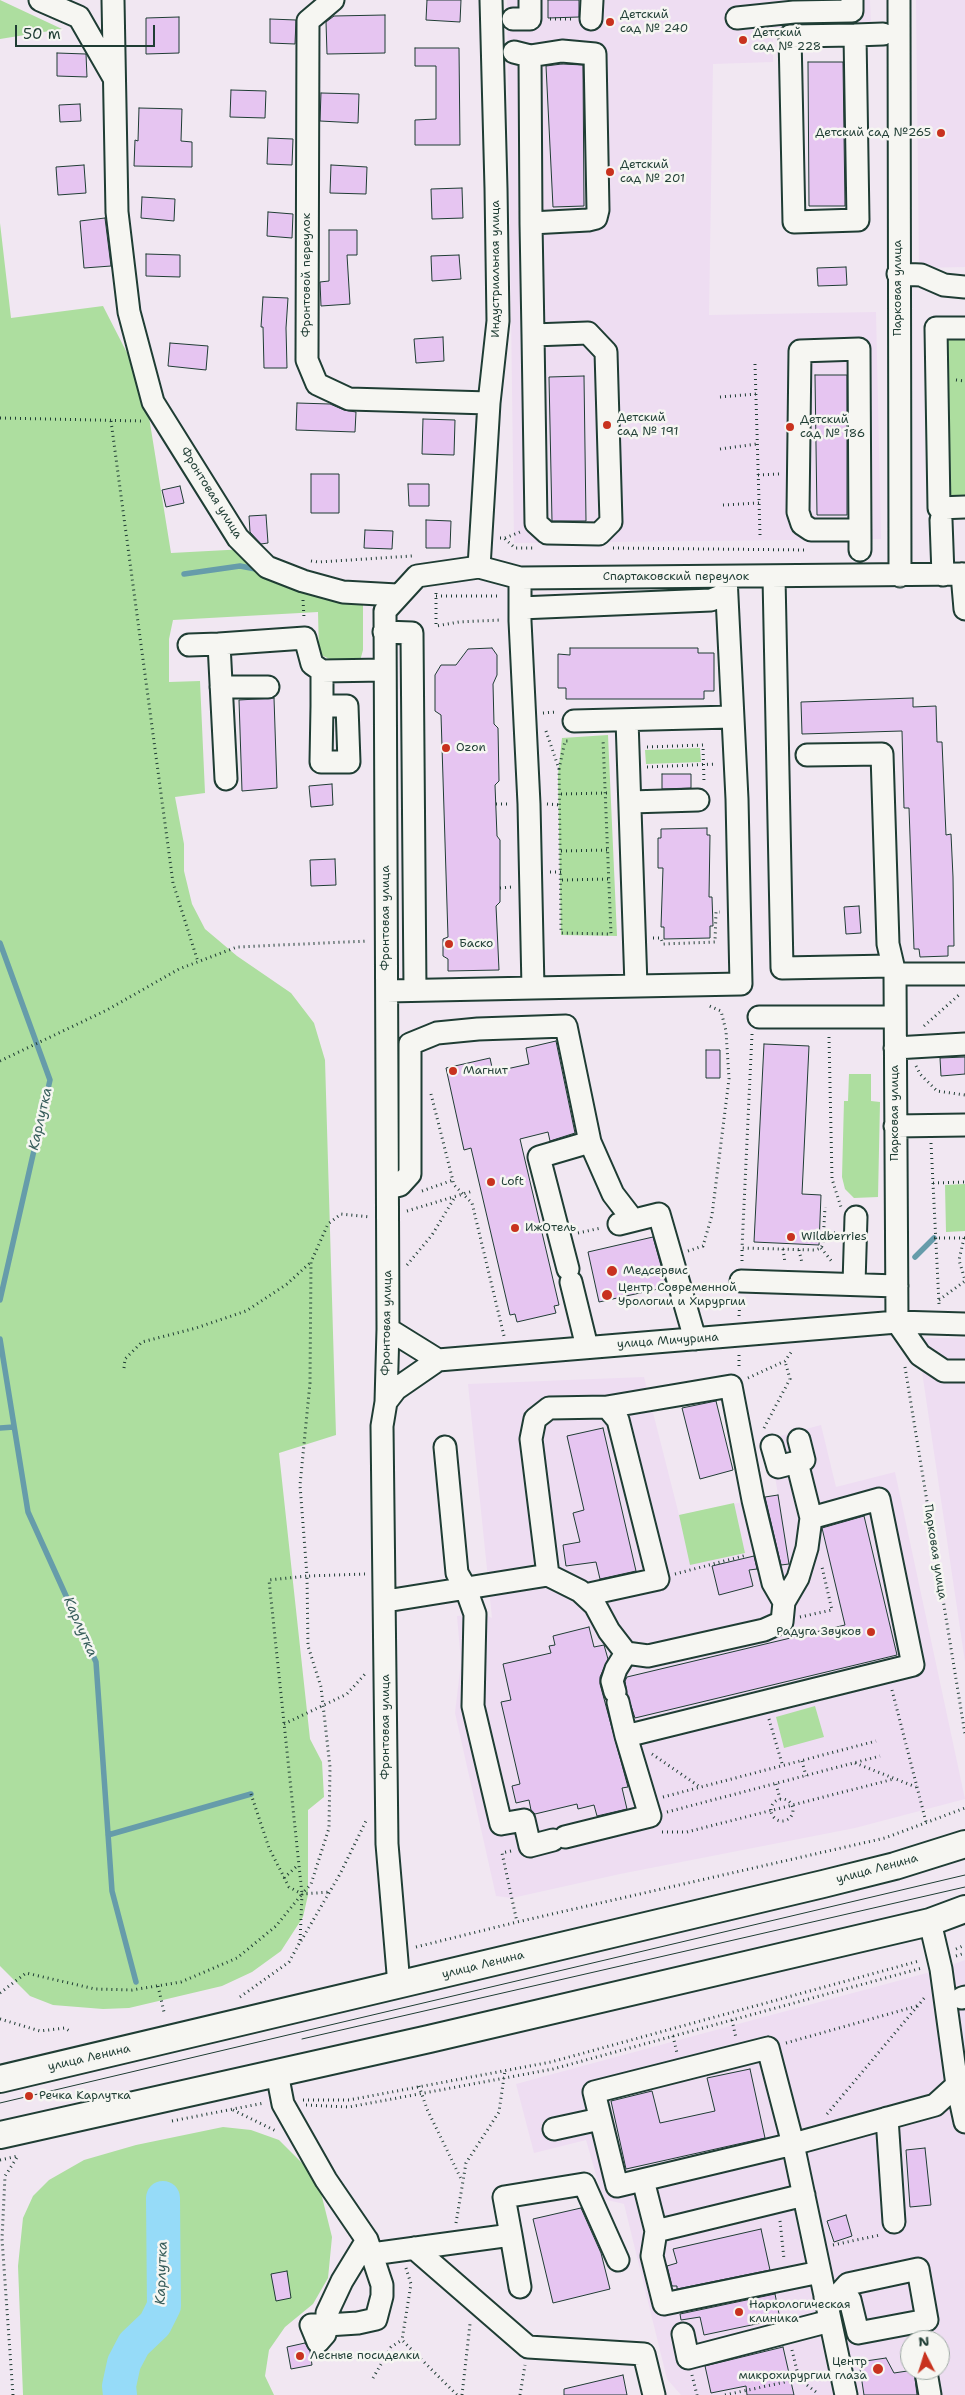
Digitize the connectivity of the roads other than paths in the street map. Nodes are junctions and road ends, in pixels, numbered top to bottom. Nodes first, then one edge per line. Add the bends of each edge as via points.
1 (40, 0) edge
2 (113, 0) edge
3 (333, 0) edge
4 (490, 0) edge
5 (852, 0) edge
6 (899, 0) edge
7 (794, 6) edge
8 (737, 18) dead end
9 (882, 34) dead end
10 (856, 35) junction
11 (115, 81) junction
12 (531, 223) junction
13 (898, 274) junction
14 (965, 287) edge
15 (965, 328) edge
16 (533, 335) junction
17 (489, 404) junction
18 (965, 507) edge
19 (942, 520) dead end
20 (860, 540) joint
21 (479, 567) junction
22 (957, 574) edge
23 (900, 576) junction
24 (774, 577) junction
25 (520, 578) junction
26 (726, 585) junction
27 (397, 595) junction
28 (510, 609) junction
29 (965, 609) edge
30 (384, 632) junction
31 (219, 644) junction
32 (189, 645) dead end
33 (384, 670) junction
34 (322, 671) junction
35 (221, 687) junction
36 (268, 687) dead end
37 (322, 706) dead end
38 (731, 718) junction
39 (627, 720) junction
40 (574, 731) road end
41 (807, 755) dead end
42 (226, 779) dead end
43 (702, 796) road end
44 (630, 802) junction
45 (893, 970) junction
46 (965, 974) edge
47 (636, 986) junction
48 (533, 988) junction
49 (415, 990) junction
50 (387, 991) junction
51 (895, 1017) junction
52 (756, 1024) road end
53 (387, 1044) junction
54 (410, 1044) junction
55 (965, 1044) edge
56 (900, 1047) junction
57 (965, 1125) edge
58 (895, 1126) junction
59 (590, 1142) junction
60 (388, 1188) junction
61 (849, 1216) road end
62 (741, 1281) dead end
63 (854, 1284) junction
64 (897, 1286) junction
65 (897, 1322) junction
66 (965, 1324) edge
67 (388, 1329) junction
68 (696, 1339) junction
69 (587, 1347) junction
70 (438, 1360) junction
71 (965, 1372) edge
72 (386, 1402) junction
73 (607, 1406) junction
74 (768, 1437) road end
75 (799, 1440) dead end
76 (445, 1447) dead end
77 (797, 1462) junction
78 (811, 1518) junction
79 (548, 1576) junction
80 (466, 1589) junction
81 (585, 1595) junction
82 (386, 1601) junction
83 (784, 1602) junction
84 (626, 1653) junction
85 (626, 1736) junction
86 (965, 1844) edge
87 (965, 1909) edge
88 (930, 1922) junction
89 (399, 1985) junction
90 (959, 2058) edge
91 (277, 2073) junction
92 (0, 2079) edge
93 (957, 2085) junction
94 (964, 2116) edge
95 (887, 2118) junction
96 (600, 2120) junction
97 (554, 2129) dead end
98 (0, 2135) edge
99 (799, 2142) junction
100 (643, 2180) junction
101 (804, 2194) junction
102 (894, 2222) road end
103 (656, 2231) junction
104 (511, 2235) junction
105 (370, 2247) junction
106 (407, 2250) junction
107 (618, 2260) dead end
108 (820, 2272) junction
109 (520, 2288) dead end
110 (830, 2321) junction
111 (683, 2334) dead end
112 (927, 2380) edge
113 (654, 2395) edge
114 (846, 2395) edge
115 (930, 2395) edge

1 - 11 street via 79,17
2 - 11 street, Фронтовая улица
3 - 17 street, Фронтовой переулок via 308,21 307,360 317,384 349,399
4 - 17 street, Индустриальная улица via 498,320
5 - 7 street via 852,11
6 - 13 street, Парковая улица
7 - 8 street
9 - 10 street
10 - 10 street via 858,220 794,222 790,36
11 - 27 street, Фронтовая улица via 119,230 129,312 153,402 238,538 267,567 343,592
12 - 12 street via 596,218 595,54 562,51 522,54
12 - 16 street
13 - 14 street via 921,275 944,285
13 - 23 street, Парковая улица
15 - 18 street via 936,328 939,508
16 - 16 street via 536,523 547,533 599,534 611,522 606,352 588,333
17 - 21 street, Индустриальная улица
19 - 22 street
20 - 20 street via 859,349 800,351 798,512 802,524 811,530
21 - 25 street, Спартаковский переулок
21 - 27 street, Спартаковский переулок via 417,576
22 - 23 street, Спартаковский переулок
22 - 29 street
23 - 24 street, Спартаковский переулок
24 - 26 street, Спартаковский переулок
24 - 45 street via 782,968
25 - 26 street, Спартаковский переулок
25 - 28 street
26 - 28 street via 711,600
26 - 38 street
27 - 30 street, Фронтовая улица via 384,611
28 - 48 street via 529,804
30 - 33 street, Фронтовая улица
30 - 49 street via 412,633
31 - 32 street
31 - 34 street via 305,638 312,664
31 - 35 street
33 - 34 street
33 - 50 street, Фронтовая улица
34 - 37 street
35 - 36 street
35 - 42 street
38 - 39 street
38 - 47 street via 741,984
39 - 40 street
39 - 44 street
41 - 45 street, Парковая улица via 882,754 888,944
43 - 44 street
44 - 47 street
45 - 46 street
45 - 51 street, Парковая улица
47 - 48 street
48 - 49 street
49 - 50 street
50 - 53 street, Фронтовая улица
51 - 52 street
51 - 56 street, Парковая улица
53 - 54 street
53 - 60 street, Фронтовая улица
54 - 59 street via 437,1033 566,1026
54 - 60 street via 410,1174 400,1185
55 - 56 street
56 - 58 street, Парковая улица
57 - 58 street
58 - 64 street, Парковая улица
59 - 68 street via 613,1194 619,1224 659,1214
59 - 69 street via 539,1157
60 - 67 street, Фронтовая улица
61 - 63 street
62 - 63 street
63 - 64 street
64 - 65 street, Парковая улица
65 - 66 street, улица Мичурина
65 - 68 street, улица Мичурина
65 - 71 street via 920,1355 944,1371
67 - 70 street
67 - 72 street, Фронтовая улица
68 - 69 street, улица Мичурина
69 - 70 street, улица Мичурина
70 - 72 street, улица Мичурина via 396,1389
72 - 82 street, Фронтовая улица via 382,1426
73 - 79 street via 549,1408 535,1419 531,1439
73 - 81 street via 618,1420 658,1579
73 - 83 street via 731,1386 773,1584
74 - 77 street via 778,1467
75 - 77 street via 804,1460
76 - 80 street via 457,1573
77 - 78 street
78 - 83 street via 798,1578
78 - 85 street via 879,1498 913,1665
79 - 80 street
79 - 81 street via 562,1580
80 - 82 street
80 - 85 street via 475,1614 473,1706 502,1824 524,1820 530,1846 651,1815
81 - 84 street via 596,1605 609,1631
82 - 89 street, Фронтовая улица via 387,1844
83 - 84 street via 782,1622 764,1630 648,1656
84 - 85 street via 612,1681
86 - 89 main road, улица Ленина via 823,1884
87 - 88 main road
88 - 90 street
88 - 91 main road
89 - 92 main road, улица Ленина
90 - 93 street
91 - 98 main road
91 - 105 street via 283,2102 326,2180
93 - 94 street
93 - 95 street via 935,2105
95 - 99 street
95 - 102 street
96 - 97 street
96 - 99 street via 594,2092 768,2048
96 - 100 street via 617,2186
99 - 100 street
99 - 101 street
100 - 103 street
101 - 103 street
101 - 108 street
103 - 108 street via 652,2256 664,2304
104 - 106 street
104 - 107 street via 504,2197 584,2184
104 - 109 street
105 - 105 street via 342,2281 326,2313 327,2325 376,2319 382,2286
105 - 106 street
106 - 113 street via 528,2347 644,2354
108 - 110 street via 832,2296
110 - 111 street via 688,2358
110 - 114 street
112 - 115 street

